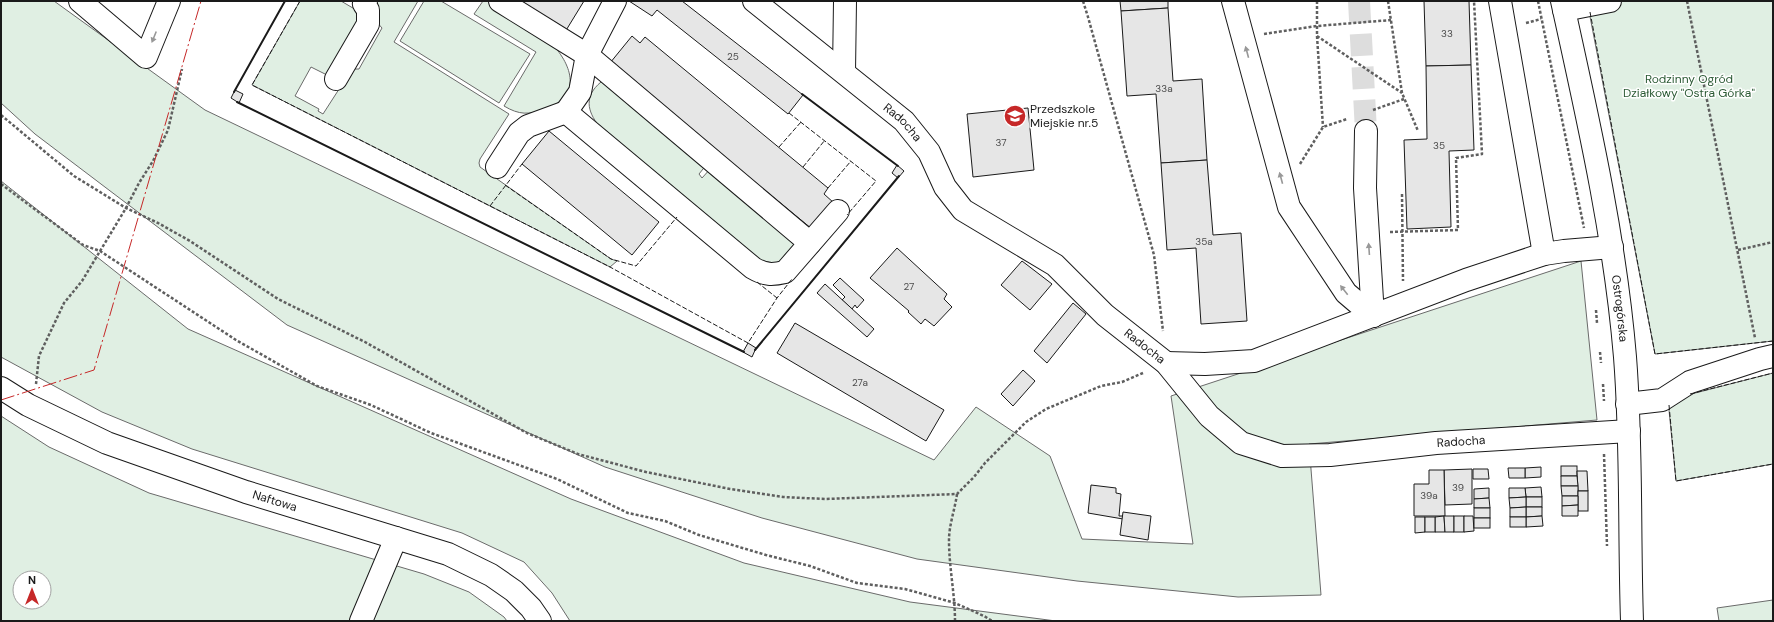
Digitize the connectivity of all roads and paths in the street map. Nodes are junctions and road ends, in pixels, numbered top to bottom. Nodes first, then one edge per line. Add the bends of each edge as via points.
1 (80, 1) edge
2 (169, 1) edge
3 (500, 1) edge
4 (615, 1) edge
5 (754, 1) edge
6 (845, 1) edge
7 (1082, 1) edge
8 (1233, 1) edge
9 (1317, 1) edge
10 (1388, 1) edge
11 (1474, 1) edge
12 (1500, 1) edge
13 (1538, 1) edge
14 (1610, 1) edge
15 (1688, 1) edge
16 (363, 2) edge
17 (1563, 6) edge
18 (1541, 19) junction
19 (1391, 20) junction
20 (1523, 23) dead end
21 (1317, 26) junction
22 (1243, 36) junction
23 (1317, 36) junction
24 (588, 55) junction
25 (182, 69) dead end
26 (844, 72) junction
27 (336, 79) dead end
28 (1402, 93) junction
29 (1404, 99) junction
30 (566, 112) junction
31 (1, 115) edge
32 (1362, 120) junction
33 (1323, 127) junction
34 (1418, 131) dead end
35 (497, 167) dead end
36 (1, 184) edge
37 (1284, 190) junction
38 (1402, 194) dead end
39 (126, 208) junction
40 (838, 212) dead end
41 (1403, 231) junction
42 (1368, 233) junction
43 (1773, 242) edge
44 (810, 243) junction
45 (1612, 247) junction
46 (1587, 250) junction
47 (1738, 250) junction
48 (100, 251) junction
49 (1544, 254) junction
50 (1595, 303) dead end
51 (1403, 304) junction
52 (1373, 316) junction
53 (1598, 326) dead end
54 (1600, 347) dead end
55 (1767, 358) edge
56 (1166, 363) junction
57 (1602, 368) dead end
58 (1603, 382) dead end
59 (35, 387) dead end
60 (1, 388) edge
61 (1627, 404) junction
62 (1629, 431) junction
63 (1604, 432) junction
64 (957, 494) junction
65 (396, 538) junction
66 (1607, 547) dead end
67 (955, 603) junction
68 (361, 621) edge
69 (540, 621) edge
70 (955, 621) edge
71 (992, 621) edge
72 (1632, 621) edge

2 -> 1 street via 146,57
3 - 24 street
4 - 24 street
5 - 26 street, Radocha
6 - 26 street
7 - 56 path via 1154,255
8 - 22 street
9 - 21 path
10 - 19 path
11 - 41 path via 1482,154 1456,158 1458,230
12 - 49 street
13 - 18 path
14 - 17 street
15 - 47 path
16 - 27 street via 368,10 368,24
17 - 45 street, Ostrogórska
18 - 20 path
18 - 46 path
19 - 21 path
19 - 28 path
21 - 22 path
21 - 23 path
37 -> 22 street
23 - 28 path
23 - 33 path
24 - 30 street via 580,92
24 - 44 street
25 - 39 path via 168,130
26 - 56 street, Radocha via 904,121 929,152 945,187 962,210 1055,265 1104,315
28 - 29 path
29 - 32 path
29 - 34 path
30 - 35 street via 519,132
30 - 44 street via 763,274 786,272
31 - 39 path via 74,176
32 - 33 path
32 - 42 street
33 - 37 path
36 - 48 path via 83,245
52 -> 37 street via 1346,293 1289,207
38 - 41 path
39 - 48 path
39 - 64 path via 190,241 278,299 365,342 527,433 578,454 646,472 730,490 783,498
40 - 44 street
41 - 42 path
41 - 51 path
52 -> 42 street
43 - 47 path
45 - 46 street
45 - 61 street, Ostrogórska via 1622,326
46 - 49 street
47 - 55 path
48 - 59 path via 82,281 64,303 39,356
48 - 67 path via 236,340 317,386 371,405 430,433 557,479 628,513 665,521 699,535 810,566 857,583 905,589
49 - 51 street
50 - 53 path
51 - 52 street
52 - 56 street via 1254,361
54 - 57 path
55 - 61 street via 1690,382 1662,400
56 - 63 street, Radocha via 1210,416 1242,442 1282,456 1330,455 1436,443
56 - 64 path via 1046,409 1016,431
58 - 63 path
60 - 65 street, Naftowa via 28,405 107,443 246,492
61 - 62 street, Ostrogórska
62 - 63 street, Radocha
62 - 72 street, Ostrogórska
63 - 66 path
64 - 67 path via 949,539
65 - 68 street
65 - 69 street, Naftowa via 448,554 491,575 514,591
67 - 70 path
67 - 71 path

